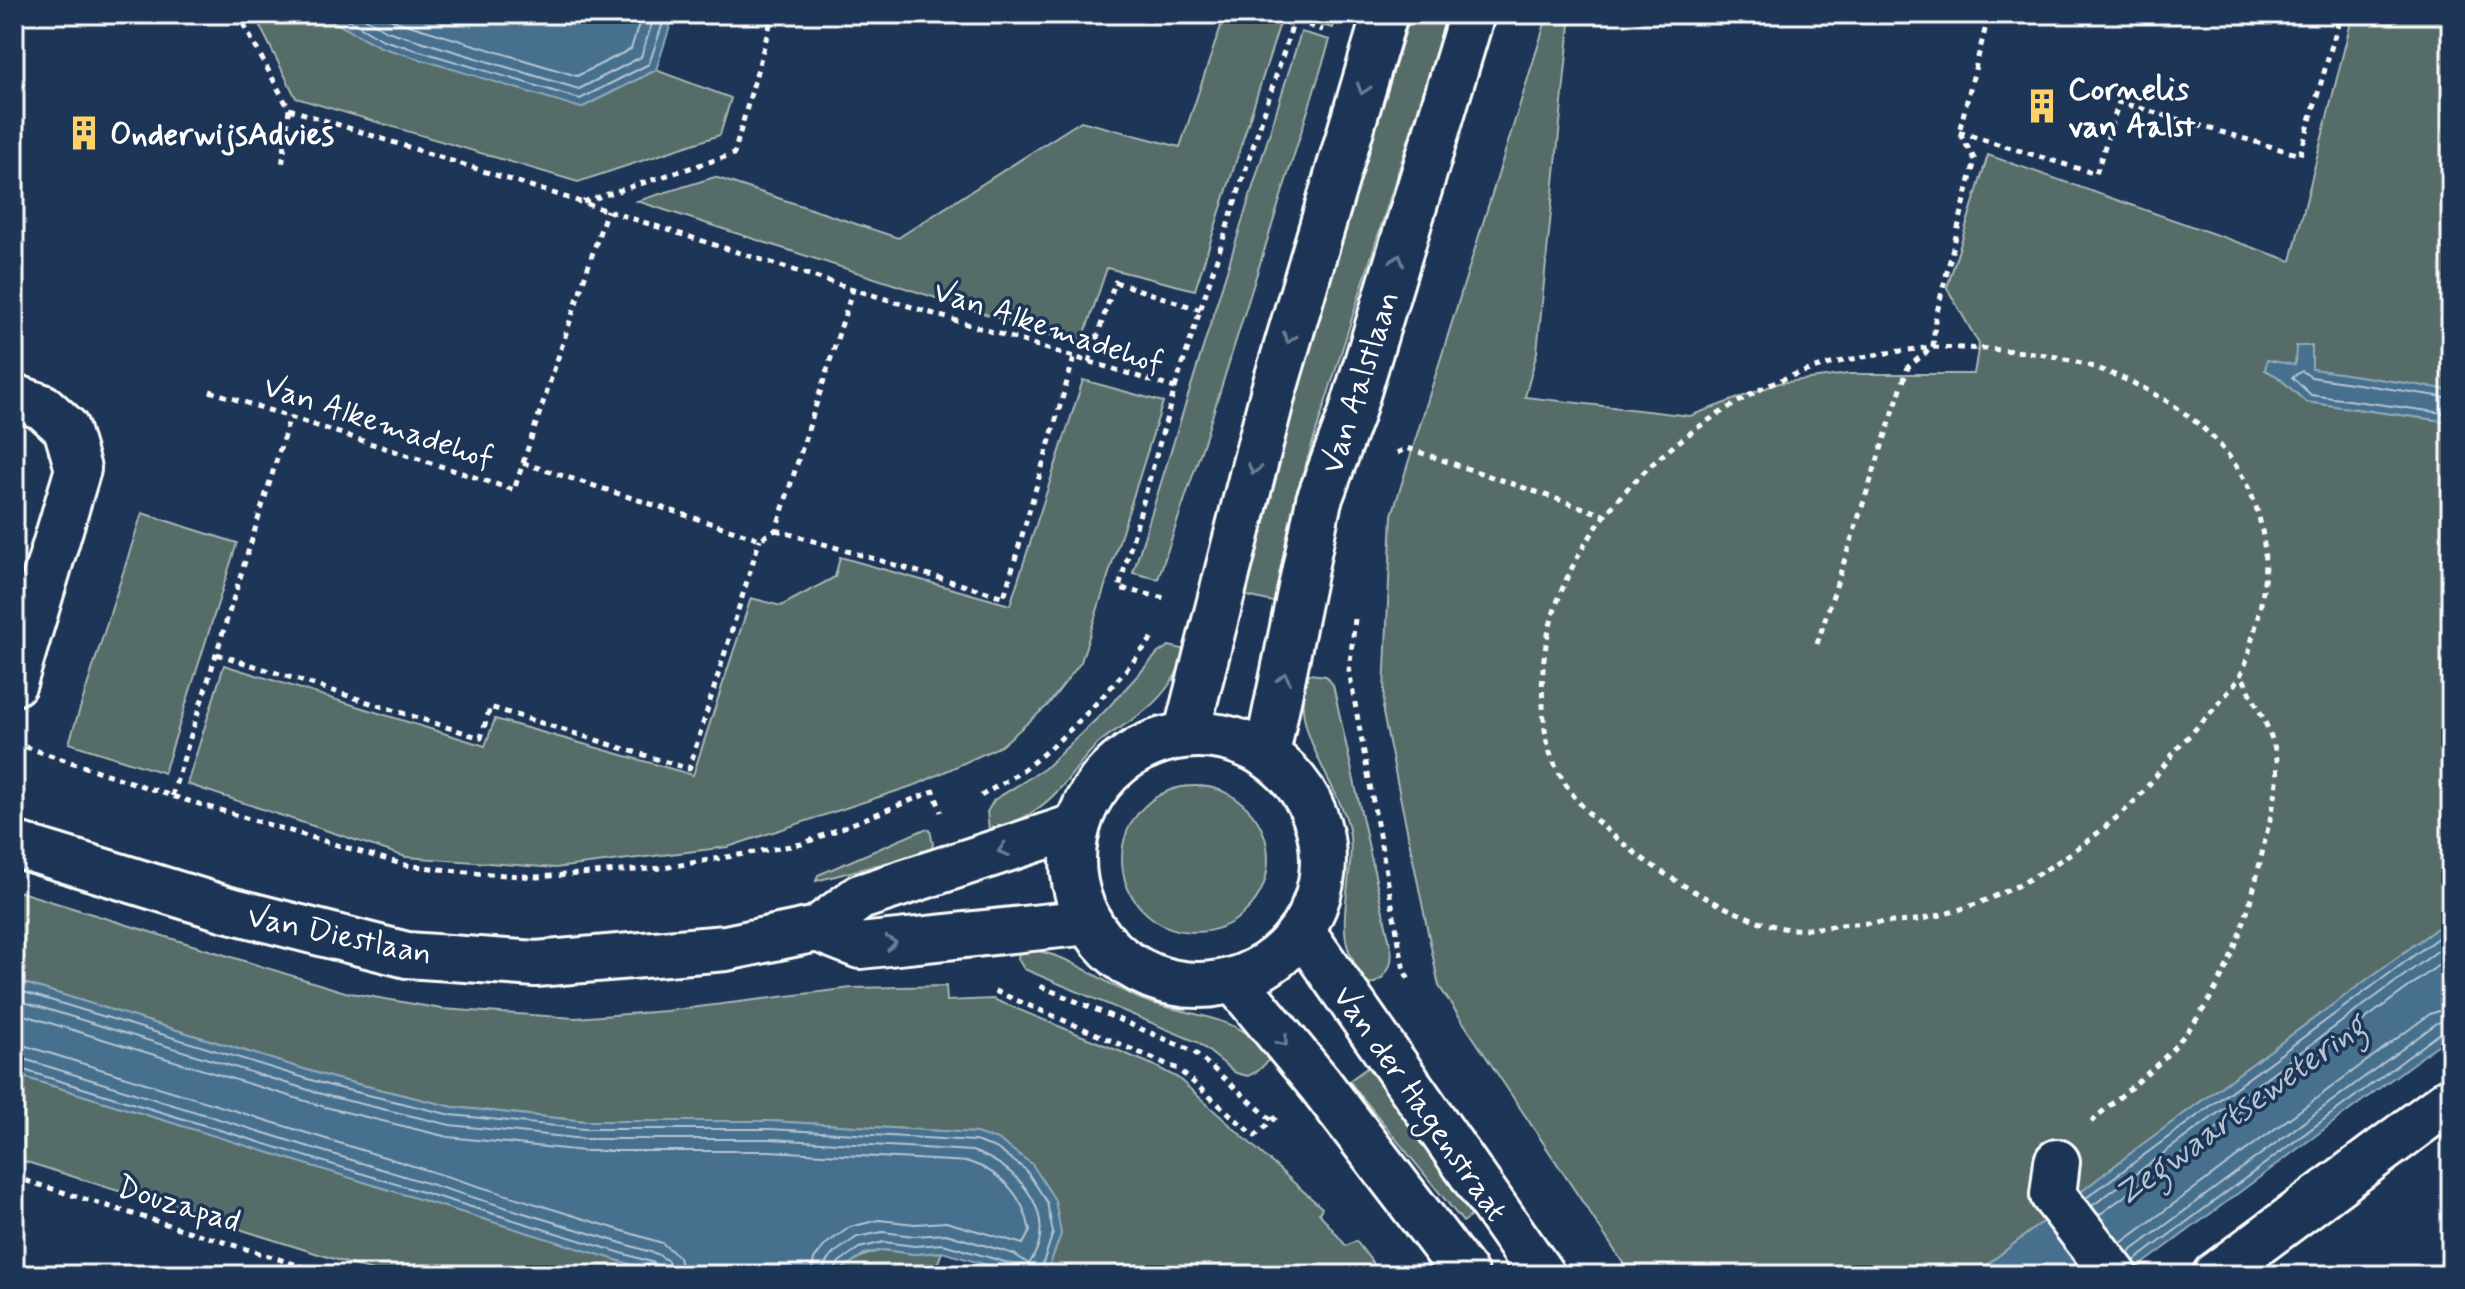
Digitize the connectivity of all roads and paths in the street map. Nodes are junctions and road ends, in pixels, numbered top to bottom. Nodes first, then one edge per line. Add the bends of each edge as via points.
1 (238, 14) edge
2 (773, 14) edge
3 (1296, 14) edge
4 (1385, 14) edge
5 (1472, 14) edge
6 (1989, 14) edge
7 (2341, 14) edge
8 (289, 109) junction
9 (1959, 132) junction
10 (282, 168) dead end
11 (582, 202) junction
12 (607, 210) junction
13 (853, 289) junction
14 (1201, 310) junction
15 (1933, 347) junction
16 (1074, 358) junction
17 (1089, 362) junction
18 (1175, 388) junction
19 (210, 391) dead end
20 (14, 397) edge
21 (290, 417) junction
22 (1386, 460) dead end
23 (523, 463) junction
24 (1604, 515) junction
25 (776, 530) junction
26 (760, 539) junction
27 (1165, 598) dead end
28 (1156, 632) dead end
29 (1817, 644) dead end
30 (217, 654) junction
31 (1349, 671) dead end
32 (2241, 674) junction
33 (14, 683) edge
34 (1186, 735) junction
35 (1267, 754) junction
36 (172, 796) dead end
37 (973, 801) dead end
38 (1077, 826) junction
39 (14, 844) edge
40 (1089, 922) junction
41 (817, 929) junction
42 (1302, 931) junction
43 (1404, 970) dead end
44 (1234, 980) junction
45 (1038, 985) dead end
46 (1244, 1093) dead end
47 (2451, 1099) edge
48 (14, 1177) edge
49 (2055, 1179) joint
50 (330, 1275) edge
51 (1466, 1275) edge
52 (1542, 1275) edge
53 (2115, 1275) edge
54 (2215, 1275) edge

1 - 8 path
2 - 11 path via 734,154
3 - 14 path
4 -> 34 street via 1273,393
35 -> 5 street, Van Aalstlaan via 1319,500 1351,415
6 - 9 path
7 - 9 path via 2300,155 2119,102 2096,174
8 - 10 path
8 - 11 path, Van Alkemadehof
9 - 15 path via 1975,160
11 - 12 path, Van Alkemadehof
12 - 13 path, Van Alkemadehof
12 - 23 path
13 - 16 path, Van Alkemadehof
13 - 25 path
14 - 17 path via 1115,282
14 - 18 path
15 - 24 path via 1861,356 1781,380 1686,434
15 - 29 path via 1908,367
15 - 32 path via 2025,351 2093,367 2156,394 2211,434 2246,478 2263,526 2267,575
16 - 17 path, Van Alkemadehof
16 - 25 path via 1004,597
17 - 18 path, Van Alkemadehof
18 - 27 path, Van Alkemadehof via 1119,588
19 - 21 path, Van Alkemadehof
20 - 33 street via 43,407 66,428 78,469
21 - 23 path, Van Alkemadehof via 514,490
21 - 30 path
22 - 24 path via 1407,448
23 - 26 path, Van Alkemadehof
24 - 32 path via 1578,557 1545,650 1542,683 1551,754 1588,815 1652,867 1728,909 1786,928 1916,920 1984,902 2036,878 2125,810
25 - 26 path
26 - 30 path via 689,769 490,707 481,738
28 - 37 path via 1077,722 1024,770
30 - 36 path
31 - 43 path
32 - 49 path via 2277,759 2260,865 2231,961 2179,1042 2066,1145
34 - 35 street via 1228,738
34 - 38 street via 1130,754 1088,799
35 - 42 street via 1292,776 1322,835 1324,868 1317,902
38 - 40 street via 1074,875
38 -> 41 street, Van Diestlaan via 860,897
39 - 41 street, Van Diestlaan via 226,909 407,955 536,964 726,948
41 -> 40 street via 860,946
40 - 44 street via 1109,949 1146,973 1201,985
42 - 44 street via 1272,962
42 - 52 street, Van der Hagenstraat
44 -> 51 street, Van der Hagenstraat
45 - 46 path via 1193,1051
47 - 54 street
48 - 50 path, Douzapad
49 - 53 street

